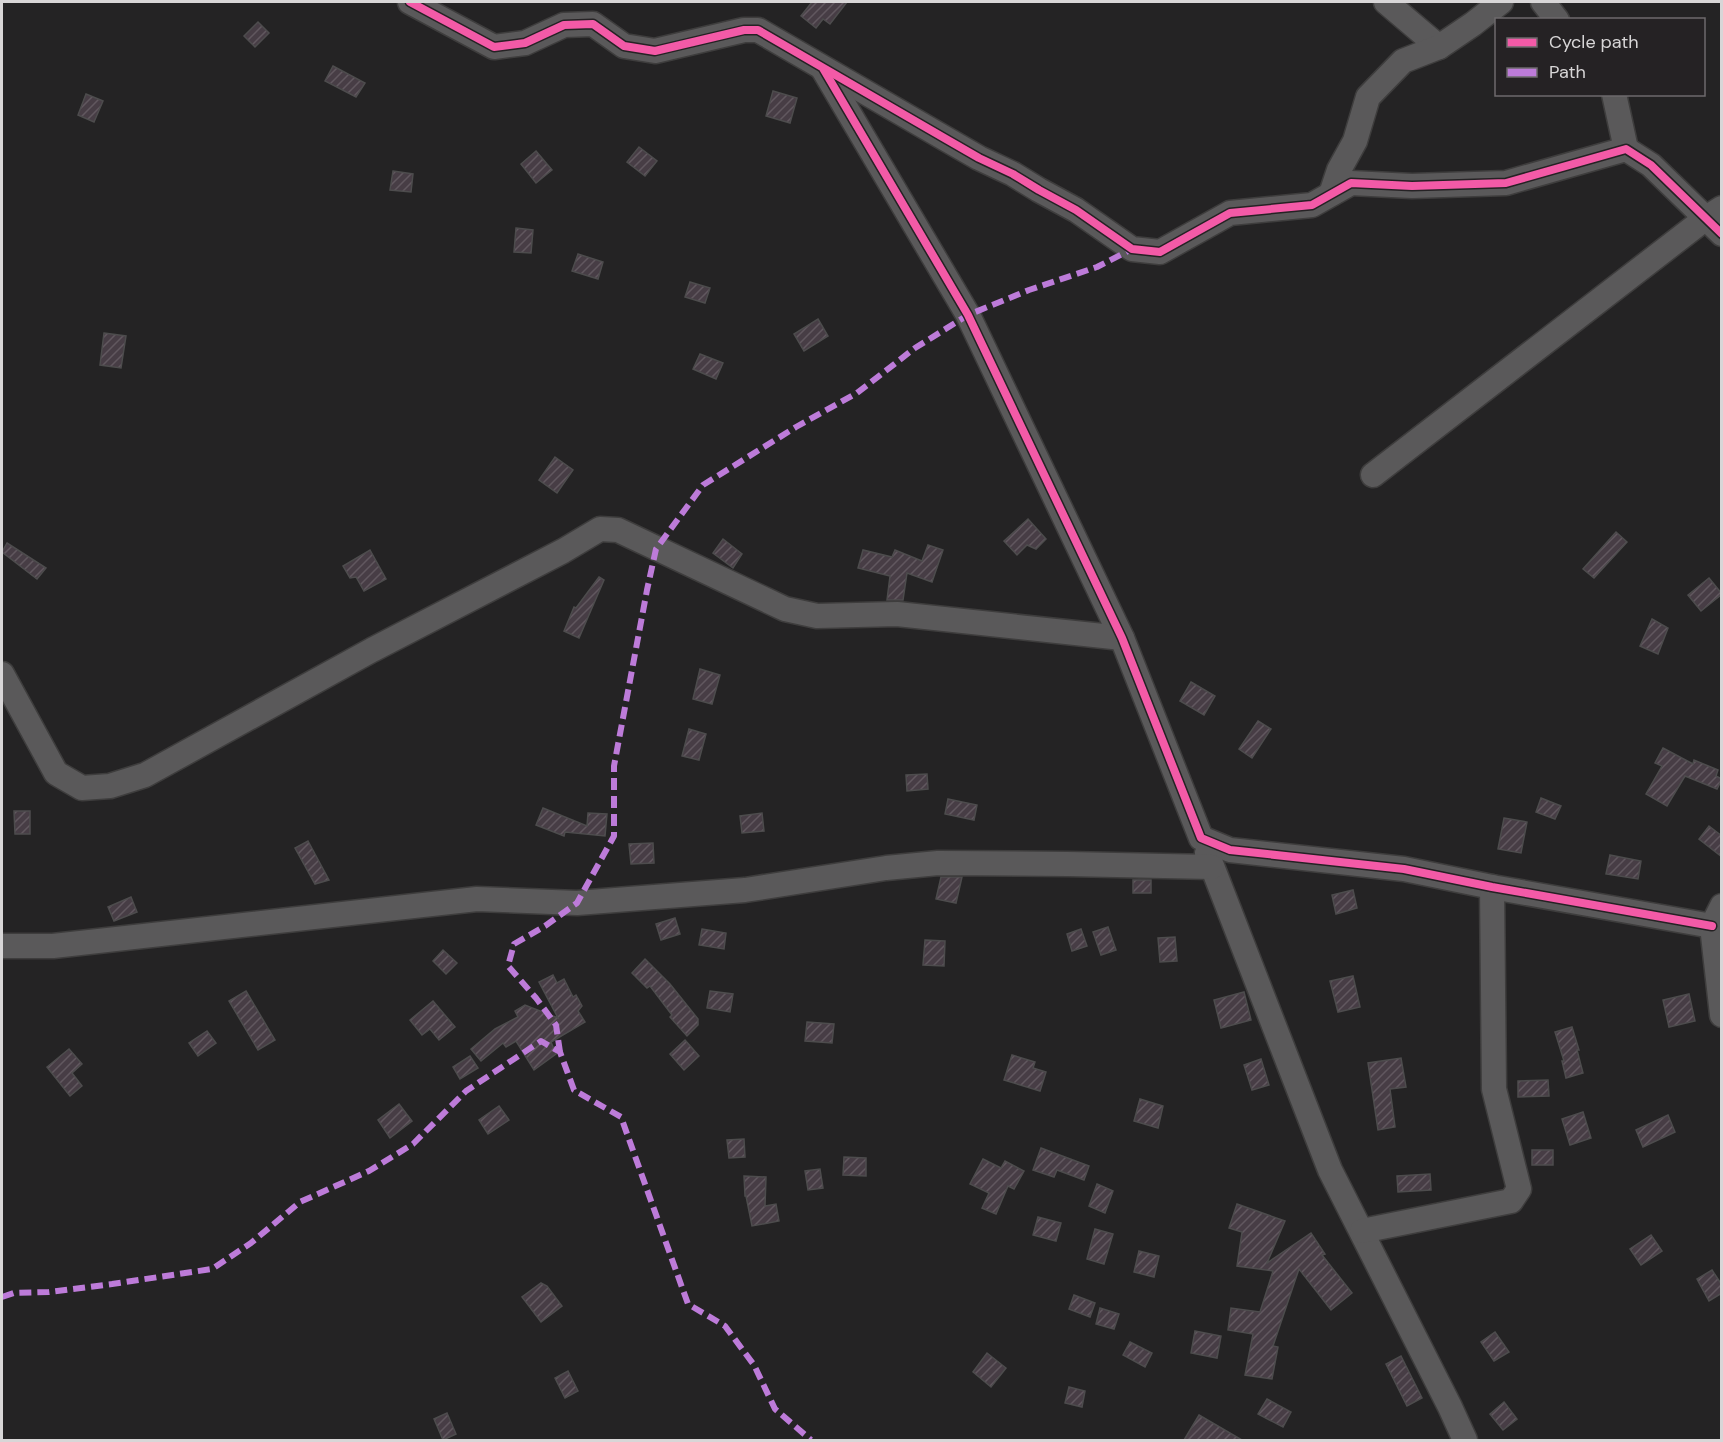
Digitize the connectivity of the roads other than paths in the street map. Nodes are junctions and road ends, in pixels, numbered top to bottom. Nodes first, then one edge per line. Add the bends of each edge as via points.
1 (410, 2) edge
2 (1386, 2) edge
3 (1501, 2) edge
4 (1543, 2) edge
5 (1555, 18) edge
6 (1439, 47) junction
7 (822, 68) junction
8 (1614, 96) edge
9 (1626, 149) junction
10 (1331, 194) junction
11 (1716, 220) edge
12 (1373, 475) dead end
13 (1122, 638) junction
14 (2, 674) edge
15 (1201, 838) junction
16 (1212, 867) junction
17 (1492, 887) junction
18 (1717, 916) edge
19 (2, 946) edge
20 (1722, 1015) edge
21 (1362, 1231) junction
22 (1464, 1440) edge

1 - 7 street via 494,47 525,43 564,25 593,24 624,46 656,51 758,30
2 - 6 street
3 - 6 street
4 - 5 street
6 - 10 street via 1403,61 1368,97 1355,141
7 - 10 street via 1076,210 1132,249 1160,252 1230,213 1312,205
7 - 13 street via 968,315
8 - 9 street
9 - 10 street via 1506,183 1351,183
9 - 11 street
11 - 12 street
13 - 14 street via 897,614 817,616 785,609 618,530 600,529 145,775 110,786 82,788 56,773
13 - 15 street
15 - 16 street
15 - 17 street via 1230,850 1404,869
16 - 19 street via 938,863 745,890 577,903 477,898 53,946
16 - 21 street via 1330,1170
17 - 18 street
17 - 21 street via 1494,1089 1519,1189 1511,1201
18 - 20 street
21 - 22 street

